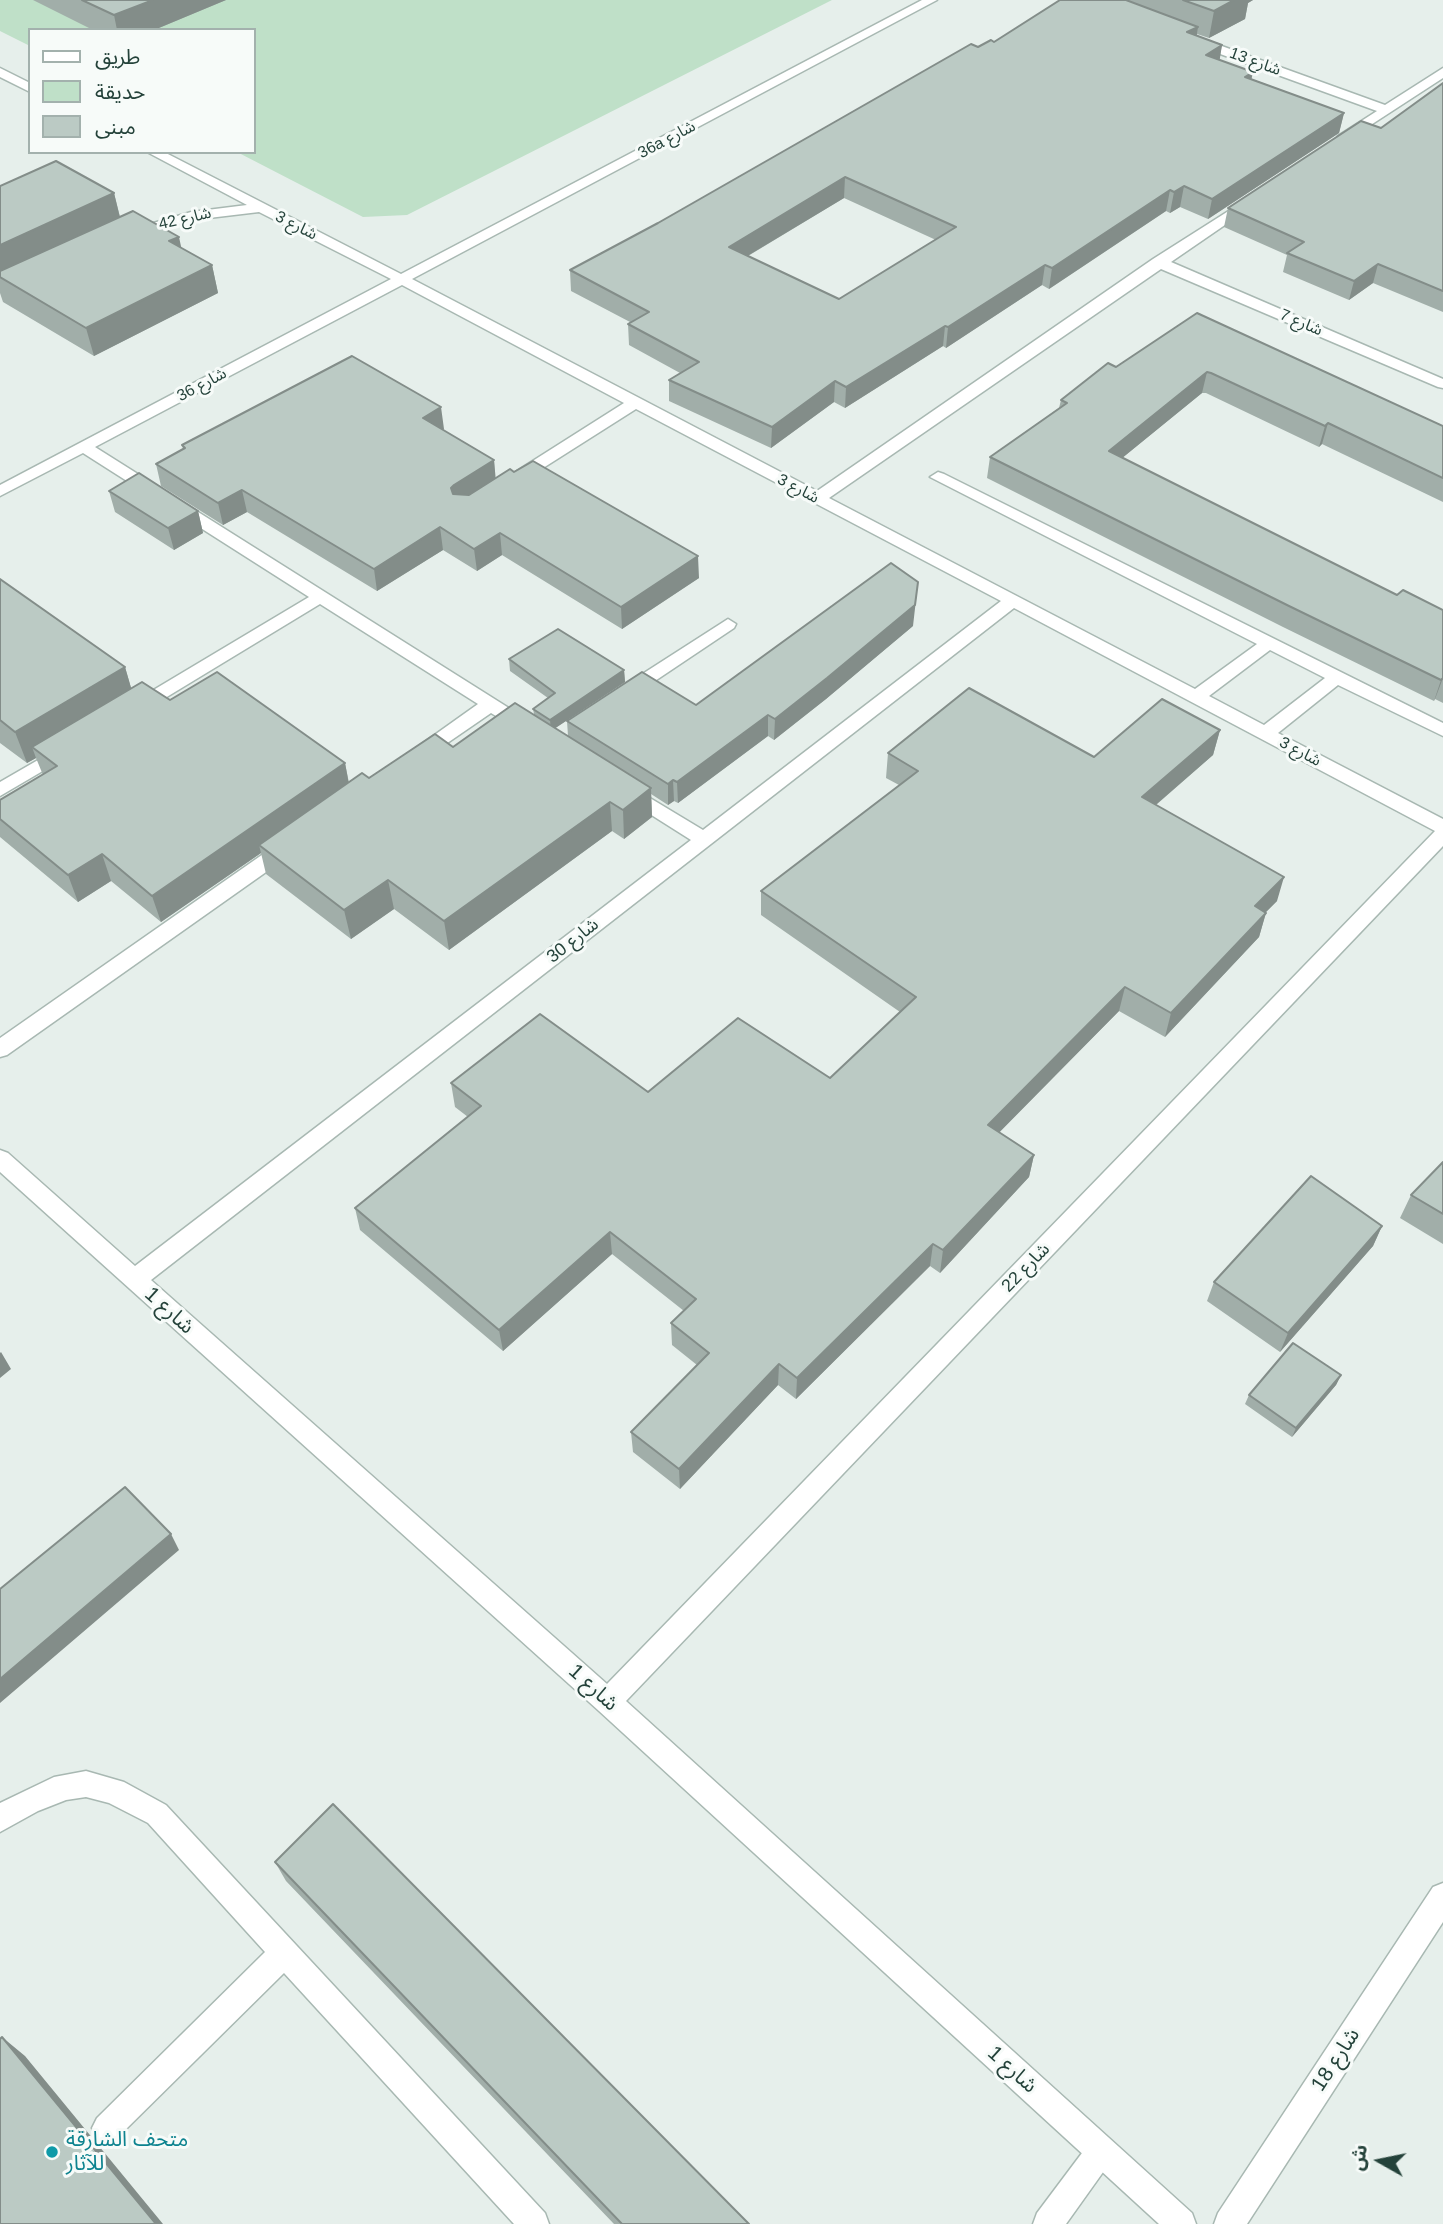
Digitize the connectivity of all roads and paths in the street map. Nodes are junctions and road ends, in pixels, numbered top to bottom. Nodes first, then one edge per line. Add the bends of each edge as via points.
1 (931, 0) edge
2 (1185, 37) edge
3 (0, 72) edge
4 (1443, 72) edge
5 (28, 87) edge
6 (1387, 110) junction
7 (1330, 148) edge
8 (157, 154) edge
9 (1261, 194) edge
10 (258, 208) junction
11 (122, 239) edge
12 (1158, 262) junction
13 (403, 280) junction
14 (1443, 384) edge
15 (634, 403) junction
16 (84, 447) junction
17 (938, 477) dead end
18 (499, 490) edge
19 (0, 491) edge
20 (817, 499) junction
21 (320, 597) junction
22 (1012, 601) junction
23 (728, 624) dead end
24 (1269, 643) junction
25 (1337, 677) junction
26 (1196, 697) junction
27 (491, 704) junction
28 (606, 706) edge
29 (119, 718) edge
30 (1443, 730) edge
31 (1265, 734) junction
32 (541, 736) edge
33 (83, 740) edge
34 (400, 768) edge
35 (618, 785) edge
36 (0, 790) edge
37 (1443, 827) edge
38 (1443, 834) edge
39 (298, 839) edge
40 (704, 839) junction
41 (0, 1049) edge
42 (0, 1159) edge
43 (134, 1280) junction
44 (608, 1702) junction
45 (0, 1819) edge
46 (1443, 1897) edge
47 (285, 1952) junction
48 (107, 2127) dead end
49 (1101, 2151) junction
50 (534, 2224) edge
51 (1048, 2224) edge
52 (1181, 2224) edge
53 (1229, 2224) edge

1 - 13 street, 36a شارع
2 - 6 street, شارع 13
3 - 5 street
4 - 6 street
6 - 7 street
8 - 10 street, شارع 3
9 - 12 street
10 - 11 street, شارع 42 via 191,216
10 - 13 street, شارع 3
12 - 14 street, شارع 7
12 - 20 street
13 - 15 street, شارع 3
13 - 16 street, شارع 36
15 - 18 street
15 - 20 street, شارع 3
16 - 19 street, شارع 36
16 - 21 street
17 - 24 street
20 - 22 street, شارع 3
21 - 27 street
21 - 29 street
22 - 26 street, شارع 3
22 - 40 street, شارع 30
23 - 28 street
24 - 25 street
24 - 26 street
25 - 30 street
25 - 31 street
26 - 31 street, شارع 3
27 - 32 street
27 - 34 street
31 - 37 street, شارع 3
33 - 36 street
35 - 40 street
38 - 44 street, شارع 22
39 - 41 street
40 - 43 street, شارع 30
42 - 43 street, شارع 1
43 - 44 street, شارع 1
44 - 49 street, شارع 1
45 - 47 street via 46,1794 85,1783 119,1793 157,1814
46 - 53 street, شارع 18
47 - 48 street
47 - 50 street
49 - 51 street
49 - 52 street, شارع 1

